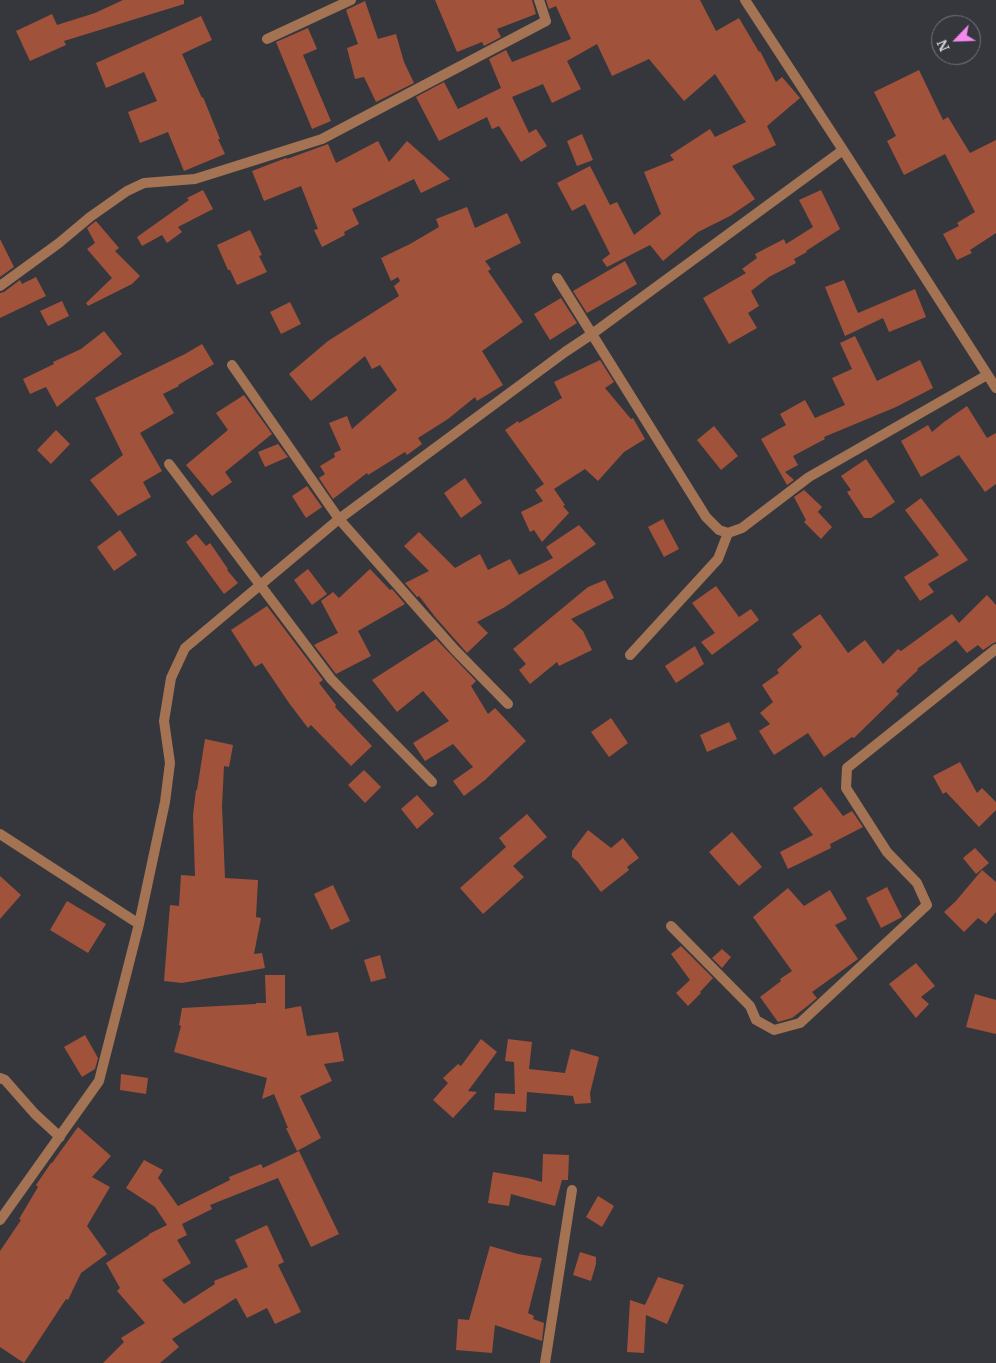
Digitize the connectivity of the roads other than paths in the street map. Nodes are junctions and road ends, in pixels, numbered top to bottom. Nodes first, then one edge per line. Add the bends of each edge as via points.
1 (351, 0) edge
2 (539, 0) edge
3 (745, 0) edge
4 (267, 39) dead end
5 (843, 150) junction
6 (557, 278) dead end
7 (0, 286) edge
8 (592, 334) junction
9 (232, 365) dead end
10 (987, 375) junction
11 (996, 388) edge
12 (169, 464) dead end
13 (339, 519) junction
14 (728, 533) junction
15 (260, 585) junction
16 (996, 648) edge
17 (630, 656) dead end
18 (508, 704) dead end
19 (432, 782) dead end
20 (0, 834) edge
21 (139, 924) junction
22 (671, 926) dead end
23 (0, 1078) edge
24 (60, 1137) junction
25 (572, 1190) dead end
26 (0, 1220) edge
27 (545, 1363) edge

1 - 4 street
2 - 7 street via 546,21 322,139 195,179 144,183 127,191
3 - 5 street
5 - 8 street
5 - 10 street
6 - 8 street
8 - 13 street
8 - 14 street via 706,517 719,530
9 - 13 street
10 - 11 street
10 - 14 street via 816,473 742,528
12 - 15 street
13 - 15 street
13 - 18 street via 455,650
14 - 17 street via 718,559
15 - 19 street via 331,679
15 - 21 street via 185,648 171,678 164,721 170,763 165,802
16 - 22 street via 848,768 846,788 887,852 917,883 927,905 800,1023 774,1030 756,1020 750,1006
20 - 21 street
21 - 24 street via 99,1081
23 - 24 street
24 - 26 street
25 - 27 street

